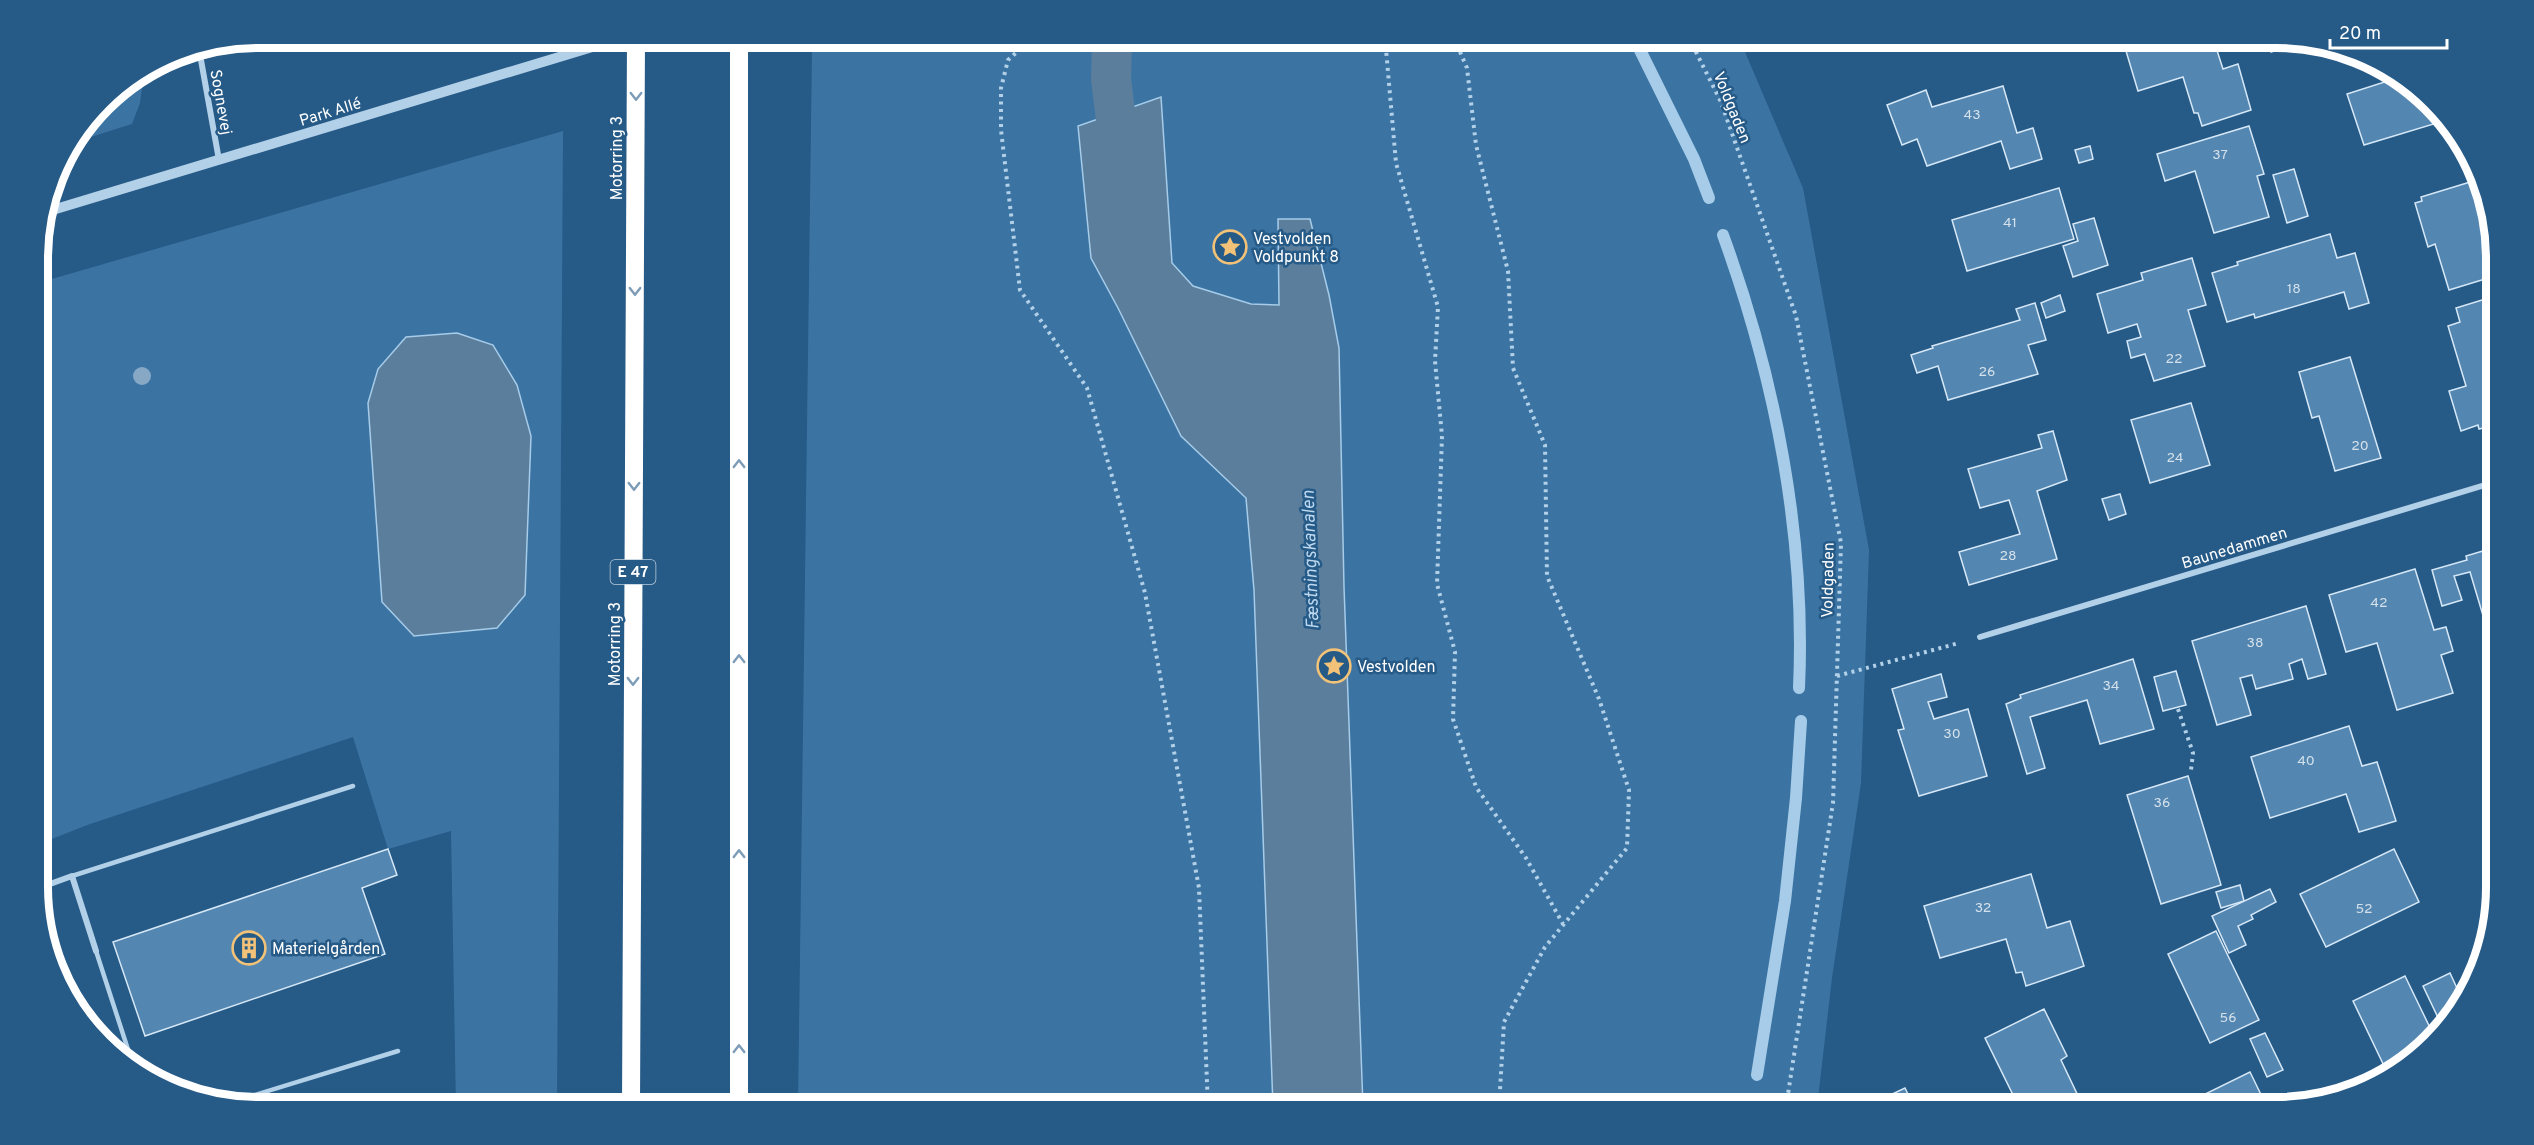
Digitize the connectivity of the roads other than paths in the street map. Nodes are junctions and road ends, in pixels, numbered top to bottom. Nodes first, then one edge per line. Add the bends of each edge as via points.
1 (589, 48) edge
2 (636, 48) edge
3 (740, 48) edge
4 (199, 57) edge
5 (219, 160) junction
6 (54, 210) edge
7 (2486, 486) edge
8 (1980, 637) road end
9 (353, 786) dead end
10 (72, 876) junction
11 (48, 885) edge
12 (96, 951) joint
13 (398, 1051) dead end
14 (129, 1053) edge
15 (248, 1097) edge
16 (631, 1097) edge
17 (739, 1097) edge

1 - 5 street, Park Allé
2 -> 16 highway, Motorring 3 / E 47
17 -> 3 highway
4 - 5 street, Sognevej
5 - 6 street, Park Allé
7 - 8 street, Baunedammen
9 - 10 lane
10 - 11 street
10 - 12 street
12 - 14 lane
13 - 15 lane

